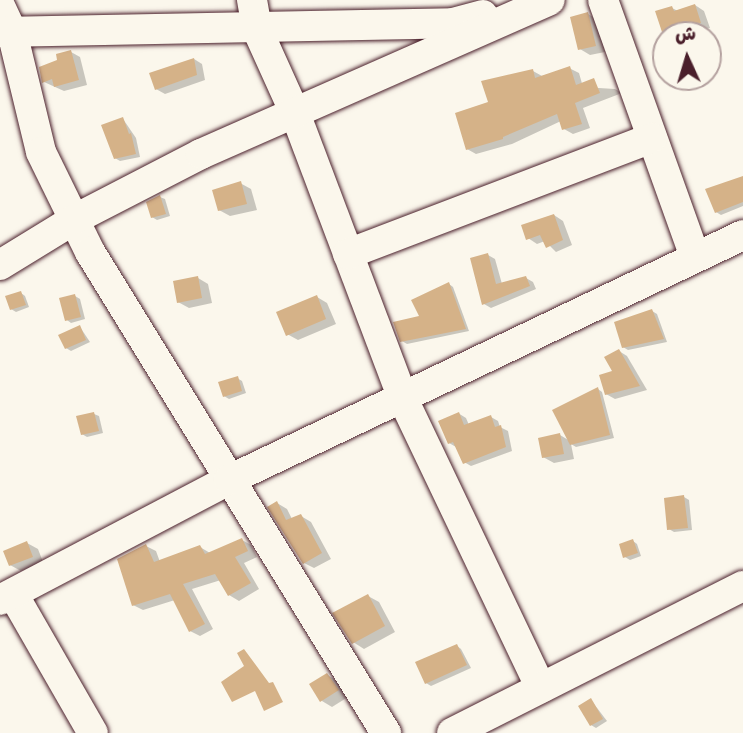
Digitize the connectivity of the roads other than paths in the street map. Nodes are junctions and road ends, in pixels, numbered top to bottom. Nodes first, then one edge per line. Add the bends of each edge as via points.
1 (541, 0) edge
2 (550, 0) edge
3 (603, 0) edge
4 (255, 14) edge
5 (4, 23) edge
6 (295, 113) junction
7 (653, 138) junction
8 (75, 219) junction
9 (743, 236) edge
10 (348, 254) junction
11 (695, 257) junction
12 (0, 265) edge
13 (403, 399) junction
14 (229, 481) junction
15 (743, 586) edge
16 (6, 597) edge
17 (541, 688) junction
18 (93, 733) edge
19 (386, 733) edge
20 (452, 733) edge

1 - 4 street via 453,23
2 - 6 street
3 - 7 street
4 - 5 street
4 - 6 street
5 - 8 street via 41,152
6 - 8 street via 201,154
6 - 10 street
7 - 10 street
7 - 11 street
8 - 12 street
8 - 14 street via 90,252
9 - 11 street
10 - 13 street
11 - 13 street
13 - 14 street
13 - 17 street
14 - 16 street
14 - 19 street
15 - 17 street
16 - 18 street
17 - 20 street

